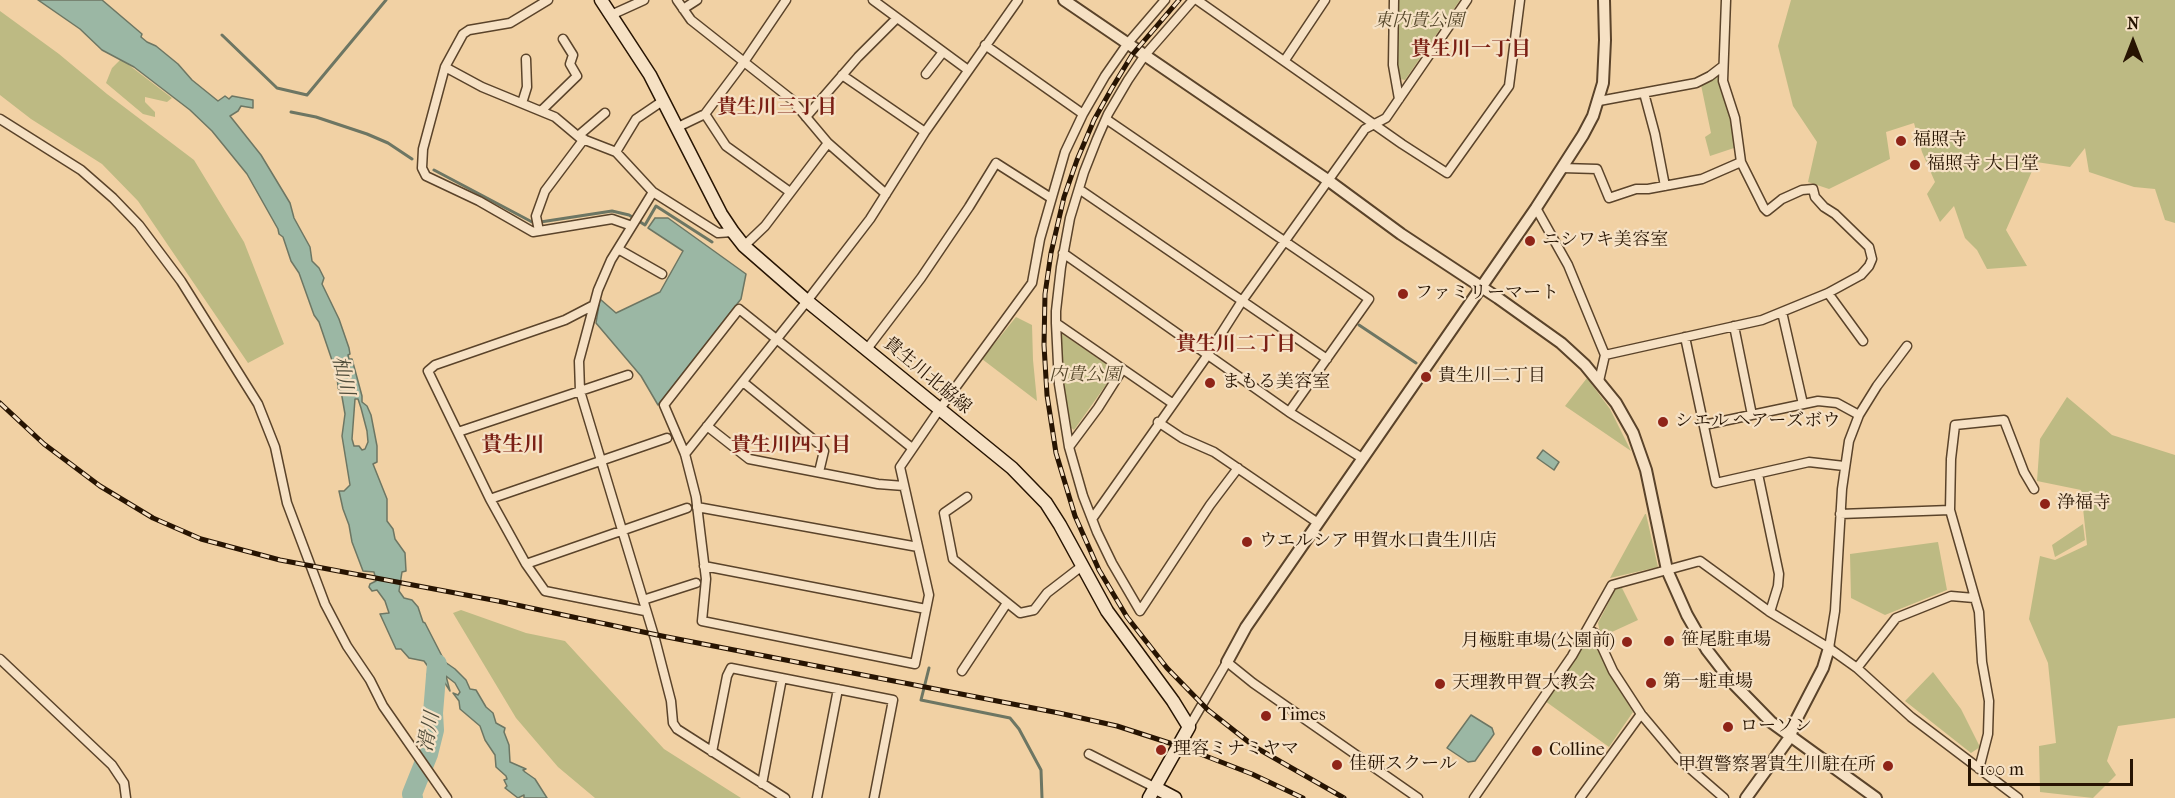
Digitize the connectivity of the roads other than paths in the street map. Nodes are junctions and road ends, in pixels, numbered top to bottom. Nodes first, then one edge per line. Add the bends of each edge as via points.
1 (548, 0) edge
2 (601, 0) edge
3 (644, 0) edge
4 (677, 0) edge
5 (697, 0) edge
6 (786, 0) edge
7 (873, 0) edge
8 (1018, 0) edge
9 (1064, 0) edge
10 (1165, 0) edge
11 (1195, 0) edge
12 (1325, 0) edge
13 (1394, 0) edge
14 (1467, 0) edge
15 (1520, 0) edge
16 (1604, 0) edge
17 (1726, 0) edge
18 (683, 9) junction
19 (612, 15) junction
20 (896, 19) junction
21 (563, 39) dead end
22 (1128, 43) junction
23 (985, 45) junction
24 (943, 52) junction
25 (1145, 56) junction
26 (526, 59) dead end
27 (1285, 60) junction
28 (744, 62) junction
29 (1723, 66) junction
30 (445, 67) junction
31 (969, 70) junction
32 (926, 74) dead end
33 (843, 75) junction
34 (1644, 93) junction
35 (1399, 99) junction
36 (664, 100) junction
37 (1599, 101) junction
38 (522, 103) junction
39 (541, 111) junction
40 (606, 113) dead end
41 (705, 114) junction
42 (1083, 114) junction
43 (806, 117) junction
44 (1106, 119) junction
45 (2, 121) edge
46 (1375, 124) junction
47 (678, 126) junction
48 (925, 132) junction
49 (581, 138) junction
50 (828, 143) junction
51 (616, 152) junction
52 (1741, 162) junction
53 (1562, 168) junction
54 (1329, 181) junction
55 (1665, 186) junction
56 (1079, 189) junction
57 (653, 192) junction
58 (790, 192) junction
59 (886, 194) junction
60 (1051, 198) junction
61 (1536, 208) junction
62 (634, 221) junction
63 (539, 231) junction
64 (733, 232) junction
65 (1286, 242) junction
66 (744, 246) junction
67 (618, 249) junction
68 (1063, 253) junction
69 (662, 274) dead end
70 (1481, 286) junction
71 (1828, 293) junction
72 (807, 301) junction
73 (1242, 301) junction
74 (592, 306) junction
75 (1782, 312) junction
76 (1056, 323) junction
77 (1734, 326) junction
78 (1685, 337) junction
79 (777, 339) junction
80 (1863, 341) dead end
81 (1907, 346) dead end
82 (867, 349) junction
83 (1605, 355) junction
84 (1207, 356) junction
85 (1327, 359) junction
86 (1122, 370) junction
87 (628, 375) dead end
88 (1599, 381) junction
89 (743, 382) junction
90 (580, 391) junction
91 (1172, 403) junction
92 (1803, 404) junction
93 (939, 410) junction
94 (1289, 412) junction
95 (1859, 415) junction
96 (1752, 416) junction
97 (1158, 422) junction
98 (1704, 425) junction
99 (707, 426) junction
100 (458, 432) junction
101 (667, 438) dead end
102 (1069, 447) junction
103 (912, 448) junction
104 (685, 454) junction
105 (1362, 458) junction
106 (600, 461) junction
107 (1844, 466) junction
108 (1238, 468) junction
109 (819, 472) junction
110 (1758, 474) junction
111 (904, 486) junction
112 (2034, 489) dead end
113 (967, 497) dead end
114 (490, 500) junction
115 (697, 507) junction
116 (687, 508) dead end
117 (1950, 510) junction
118 (1840, 514) junction
119 (1092, 519) junction
120 (1318, 523) junction
121 (621, 531) junction
122 (918, 547) junction
123 (526, 564) junction
124 (704, 566) junction
125 (1082, 566) junction
126 (1667, 570) junction
127 (696, 583) dead end
128 (1974, 598) junction
129 (643, 600) junction
130 (1007, 603) junction
131 (926, 609) junction
132 (645, 611) junction
133 (1770, 612) junction
134 (1588, 629) junction
135 (1829, 648) junction
136 (0, 659) edge
137 (1227, 662) junction
138 (1857, 668) junction
139 (962, 671) dead end
140 (783, 678) junction
141 (838, 689) junction
142 (1641, 714) junction
143 (1189, 726) junction
144 (1790, 737) junction
145 (712, 752) junction
146 (1089, 754) dead end
147 (1979, 769) junction
148 (762, 783) junction
149 (1153, 793) edge
150 (126, 798) edge
151 (447, 798) edge
152 (785, 798) edge
153 (817, 798) edge
154 (874, 798) edge
155 (1176, 798) edge
156 (1418, 798) edge
157 (1474, 798) edge
158 (1580, 798) edge
159 (1724, 798) edge
160 (1746, 798) edge
161 (1876, 798) edge
162 (2018, 798) edge

1 - 30 street via 510,23 469,30
2 - 19 main road, 貴生川北脇線
3 - 19 street
4 - 18 street
5 - 18 street
6 - 28 street
7 - 20 street
8 - 23 street
9 - 22 street
10 - 22 street
11 - 25 street
11 - 27 street
12 - 27 street
13 - 35 street via 1393,65
14 - 35 street
15 - 46 street via 1509,86 1447,172
16 - 37 street via 1605,64
17 - 29 street
18 - 28 street via 691,20
19 - 36 main road, 貴生川北脇線
20 - 24 street
20 - 33 street
21 - 39 street via 573,55 570,64 577,76
22 - 25 street
22 - 42 street
23 - 31 street
23 - 42 street
24 - 31 street
24 - 32 street
25 - 44 street
25 - 54 street
26 - 38 street via 527,87
27 - 46 street
28 - 41 street
28 - 43 street via 791,99
29 - 34 street via 1696,83
29 - 52 street
30 - 38 street
30 - 63 street via 421,157 426,176 533,232
31 - 48 street
33 - 43 street
33 - 48 street
34 - 37 street
34 - 55 street
35 - 46 street via 1386,118
36 - 47 main road, 貴生川北脇線
36 - 51 street via 636,119
37 - 53 street
38 - 39 street
39 - 49 street
40 - 49 street
41 - 47 street
41 - 58 street via 726,146
42 - 60 street via 1065,152
43 - 50 street
44 - 56 street
44 - 65 street
45 - 151 street via 81,170 113,198 139,225 181,281 258,404 275,447 287,503 325,604 383,706
46 - 54 street via 1365,129
47 - 64 main road, 貴生川北脇線
48 - 59 street
49 - 51 street
49 - 63 street via 545,191 536,216
50 - 58 street
50 - 59 street
51 - 57 street
52 - 55 street via 1702,179
52 - 71 street via 1767,212 1782,199 1813,189 1824,207 1869,247 1872,259 1861,275
53 - 55 street via 1597,169 1609,198 1636,189
53 - 61 street
54 - 65 street
54 - 70 street
56 - 68 street
56 - 73 street
57 - 62 street
57 - 64 street via 718,233
58 - 66 street
59 - 72 street
60 - 82 street via 996,162 921,278
60 - 93 street via 1032,282
61 - 70 street
61 - 83 street via 1568,265
62 - 63 street via 612,219
62 - 67 street
64 - 66 main road, 貴生川北脇線
65 - 73 street
65 - 85 street via 1369,299
66 - 72 main road, 貴生川北脇線
67 - 69 street
67 - 74 street
68 - 76 street
68 - 84 street
70 - 88 street via 1561,343
70 - 105 street
71 - 75 street
71 - 80 street
72 - 79 street
72 - 82 main road, 貴生川北脇線
73 - 84 street
73 - 85 street
74 - 90 street via 579,361
74 - 100 street via 565,320 428,370
75 - 77 street
75 - 92 street
76 - 86 street
76 - 102 street via 1059,384
77 - 78 street
77 - 96 street
78 - 83 street
78 - 98 street
79 - 89 street
79 - 103 street
79 - 104 street via 739,309 664,405
81 - 95 street
82 - 93 main road, 貴生川北脇線
83 - 88 street
84 - 91 street
84 - 94 street
85 - 94 street
86 - 91 street
86 - 102 street
87 - 90 street
88 - 126 street via 1624,417 1642,456
89 - 99 street
89 - 109 street via 819,444 824,451
90 - 100 street
90 - 106 street
91 - 97 street
92 - 95 street via 1827,401
92 - 96 street
93 - 103 street
93 - 125 main road, 貴生川北脇線 via 1034,488
94 - 105 street
95 - 107 street
96 - 98 street
97 - 108 street
97 - 119 street
98 - 110 street via 1716,483
99 - 104 street
99 - 109 street via 749,459
100 - 114 street
101 - 106 street
102 - 119 street
103 - 111 street via 900,467
104 - 115 street
105 - 120 street
106 - 114 street
106 - 121 street
107 - 110 street via 1809,462
107 - 118 street
108 - 119 street via 1140,611
108 - 120 street
109 - 111 street
110 - 133 street via 1779,574
111 - 122 street
112 - 117 street via 2004,420 1955,425
113 - 130 street via 944,513 953,559
114 - 123 street
115 - 122 street
115 - 124 street
116 - 121 street
117 - 118 street
117 - 128 street
118 - 135 street
120 - 137 street via 1246,627
121 - 123 street
121 - 129 street
122 - 131 street via 929,595
123 - 132 street via 545,591
124 - 131 street
124 - 131 street via 702,621 915,664
125 - 130 street via 1047,593 1034,610 1020,614
125 - 143 main road, 貴生川北脇線 via 1107,610
126 - 133 street via 1700,561
126 - 134 street via 1612,585
126 - 144 street via 1707,650 1765,717
127 - 129 street
128 - 138 street via 1951,596 1896,618
128 - 147 street via 1979,612 1990,714
129 - 132 street
130 - 139 street
132 - 145 street via 671,701 673,723
133 - 135 street
134 - 142 street via 1596,634 1613,671
134 - 157 street
135 - 138 street
135 - 144 street
136 - 150 street via 112,765 124,783
137 - 143 street
137 - 156 street
138 - 147 street via 1911,717
140 - 141 street
140 - 145 street via 731,668
140 - 148 street
141 - 153 street
141 - 154 street via 893,700
142 - 158 street
142 - 159 street via 1678,758
143 - 149 main road
144 - 160 street
144 - 161 street
145 - 148 street
146 - 149 street
147 - 162 street
148 - 152 street
149 - 155 main road

